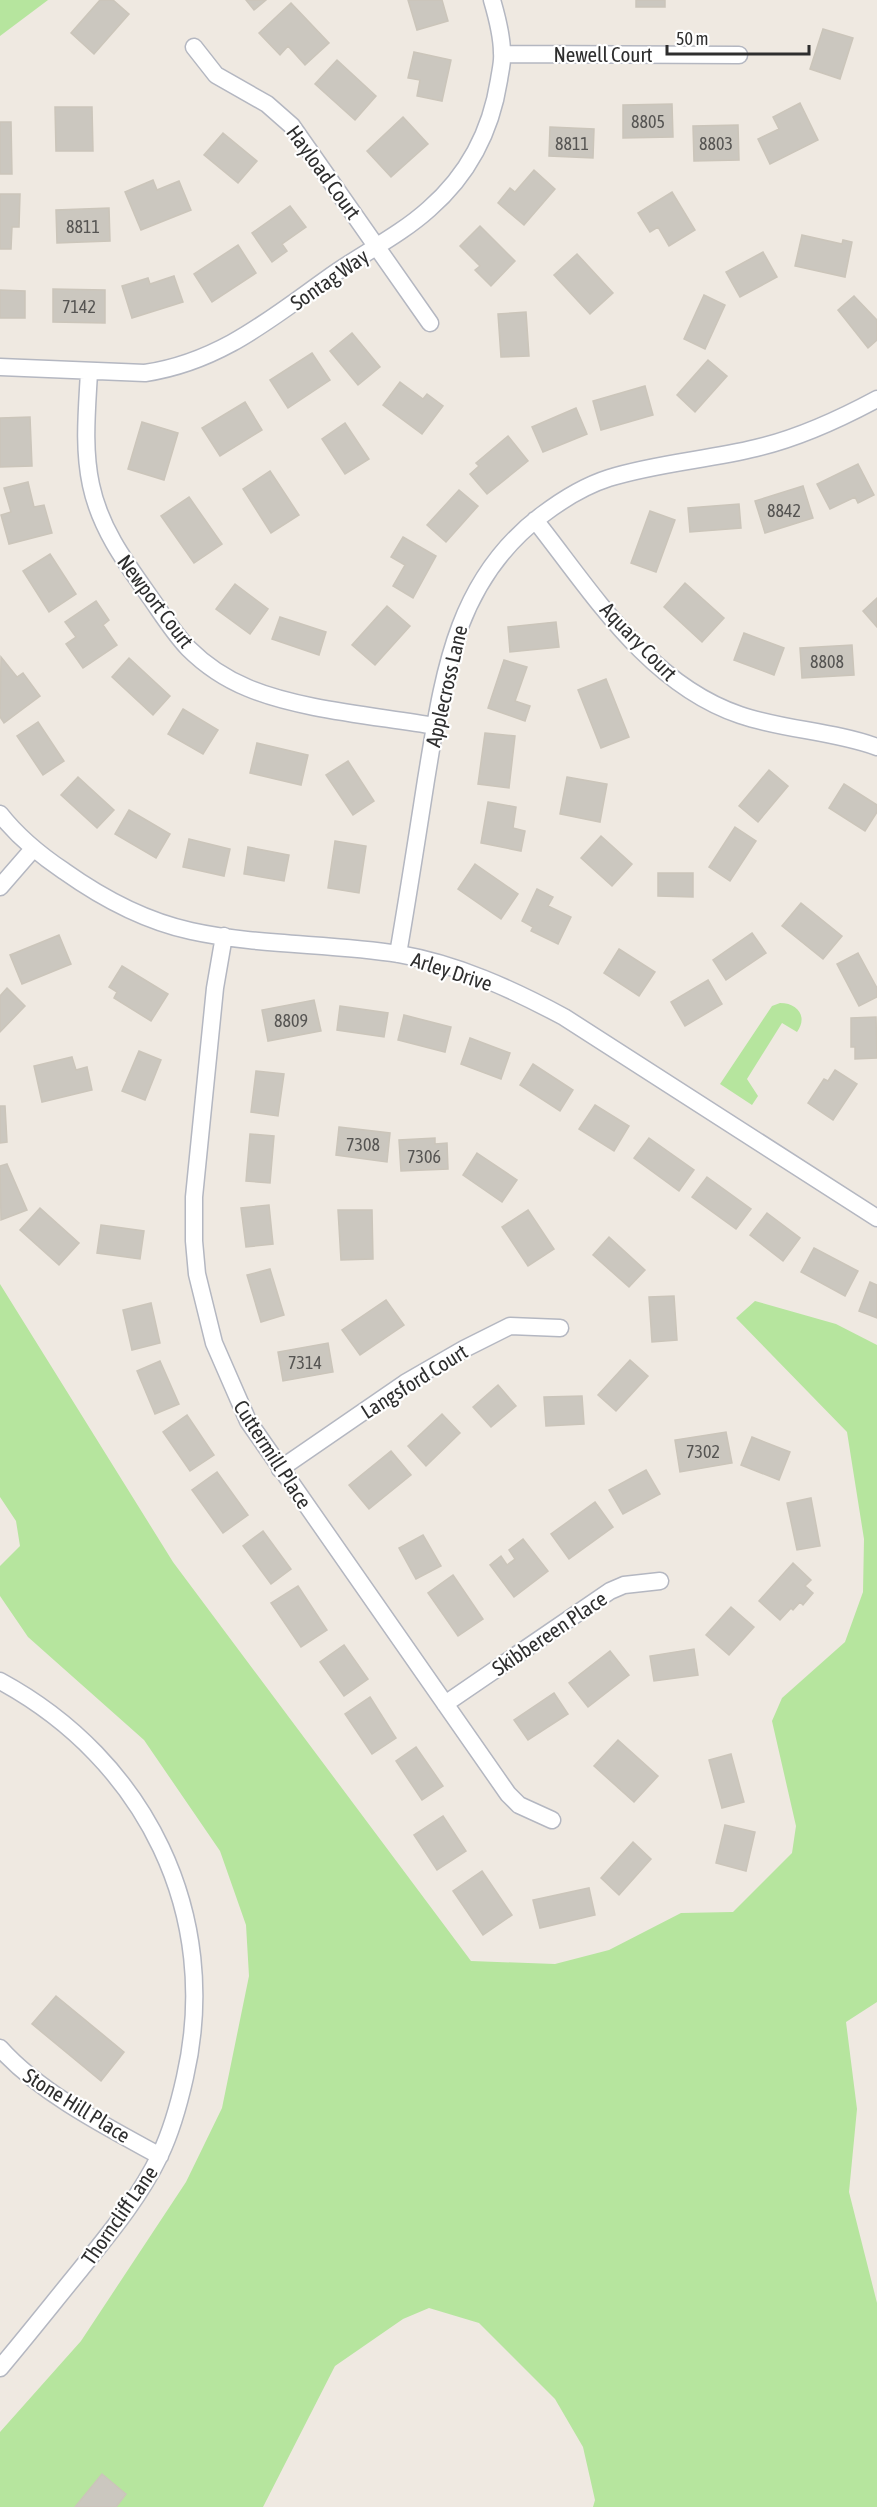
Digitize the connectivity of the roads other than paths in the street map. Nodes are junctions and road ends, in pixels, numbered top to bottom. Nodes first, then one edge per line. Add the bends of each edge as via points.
1 (492, 0) edge
2 (194, 47) dead end
3 (503, 54) junction
4 (740, 55) dead end
5 (376, 246) junction
6 (430, 323) dead end
7 (0, 367) edge
8 (89, 372) junction
9 (877, 399) edge
10 (535, 520) junction
11 (435, 726) junction
12 (876, 745) edge
13 (0, 814) edge
14 (33, 849) junction
15 (0, 887) edge
16 (224, 936) junction
17 (398, 954) junction
18 (877, 1218) edge
19 (560, 1328) dead end
20 (280, 1469) junction
21 (660, 1581) dead end
22 (0, 1681) edge
23 (445, 1704) junction
24 (552, 1820) dead end
25 (0, 2048) edge
26 (160, 2156) junction
27 (0, 2368) edge

1 - 3 street, Sontag Way
2 - 5 street, Hayload Court via 216,75 267,104 292,126
3 - 4 street, Newell Court
3 - 5 street, Sontag Way via 491,118 470,164 429,209
5 - 6 street, Hayload Court
5 - 8 street, Sontag Way via 258,328 210,356 157,371
7 - 8 street, Sontag Way
8 - 11 street, Newport Court via 86,454 98,510 121,555 189,648 226,678 267,695
9 - 10 street, Applecross Lane via 819,429 756,448 608,479 567,496
10 - 11 street, Applecross Lane via 499,555 469,601 453,642
10 - 12 street, Aquary Court via 636,644 694,694 739,715
11 - 17 street, Applecross Lane
13 - 14 street, Arley Drive
14 - 15 street
14 - 16 street, Arley Drive via 118,905 175,927
16 - 17 street, Arley Drive
16 - 20 street, Cuttermill Place via 215,988 194,1197 197,1274 214,1343 229,1381 248,1421
17 - 18 street, Arley Drive via 470,974 564,1017
19 - 20 street, Langsford Court via 510,1326 464,1349 405,1383
20 - 23 street, Cuttermill Place
21 - 23 street, Skibbereen Place via 624,1585 610,1591
22 - 26 street, Thorncliff Lane via 52,1714 102,1760 147,1821 177,1885 193,1952 195,2017 177,2114
23 - 24 street, Cuttermill Place via 508,1794 519,1805
25 - 26 street, Stone Hill Place via 16,2066 95,2120
26 - 27 street, Thorncliff Lane via 119,2222

